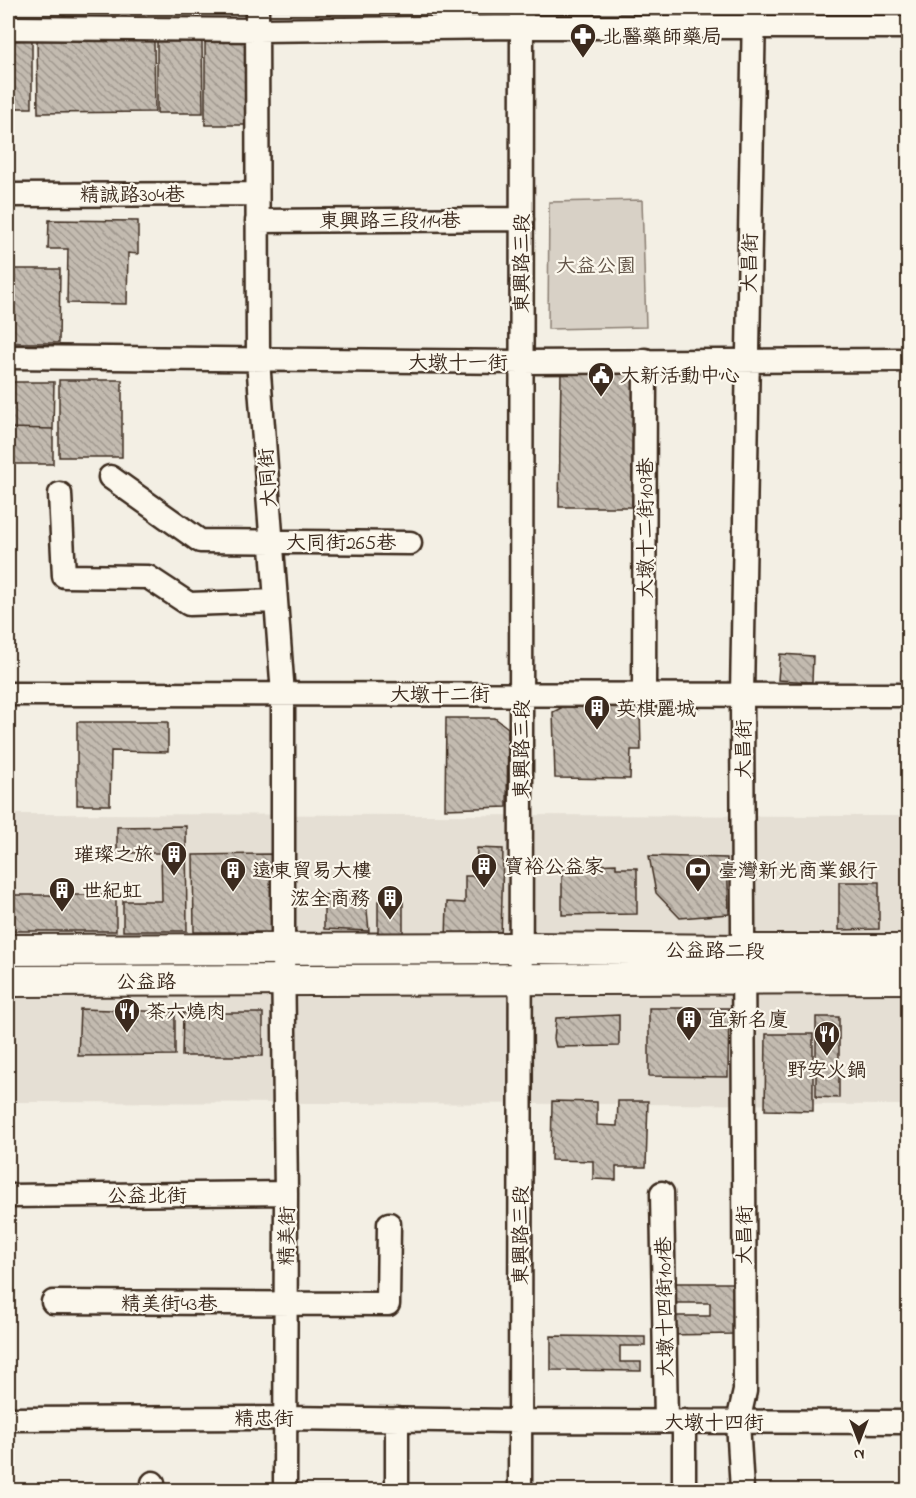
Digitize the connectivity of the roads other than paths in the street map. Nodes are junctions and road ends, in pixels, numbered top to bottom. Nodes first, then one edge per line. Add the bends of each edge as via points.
1 (522, 17) edge
2 (753, 17) edge
3 (257, 19) edge
4 (909, 27) edge
5 (8, 28) edge
6 (257, 194) junction
7 (8, 195) edge
8 (522, 219) junction
9 (257, 222) junction
10 (8, 357) edge
11 (258, 360) junction
12 (645, 360) junction
13 (748, 360) junction
14 (909, 360) edge
15 (521, 362) junction
16 (110, 477) dead end
17 (60, 494) dead end
18 (272, 542) junction
19 (410, 543) dead end
20 (276, 601) junction
21 (8, 694) edge
22 (283, 694) junction
23 (521, 694) junction
24 (644, 695) junction
25 (742, 695) junction
26 (909, 695) edge
27 (521, 948) junction
28 (283, 949) junction
29 (8, 950) edge
30 (909, 950) edge
31 (743, 964) junction
32 (909, 978) edge
33 (521, 979) junction
34 (8, 981) edge
35 (284, 981) junction
36 (286, 1193) junction
37 (662, 1193) dead end
38 (8, 1196) edge
39 (389, 1224) dead end
40 (53, 1302) dead end
41 (285, 1303) junction
42 (285, 1418) junction
43 (8, 1419) edge
44 (397, 1419) junction
45 (520, 1421) junction
46 (675, 1421) junction
47 (738, 1422) junction
48 (909, 1422) edge
49 (285, 1491) edge
50 (397, 1491) edge
51 (520, 1491) edge
52 (684, 1491) edge
53 (742, 1491) edge

1 - 2 street
1 - 3 street
1 - 8 street, 東興路三段
2 - 4 street
2 - 13 street, 大昌街
3 - 5 street
3 - 6 street, 大同街
6 - 7 street, 精誠路304巷
6 - 9 street, 大同街
8 - 9 street, 東興路三段114巷
8 - 15 street, 東興路三段
9 - 11 street, 大同街
10 - 11 street, 大墩十一街
11 - 15 street, 大墩十一街
11 - 18 street, 大同街
12 - 13 street, 大墩十一街
12 - 15 street, 大墩十一街
12 - 24 street, 大墩十二街109巷
13 - 14 street, 大墩十一街
13 - 25 street, 大昌街
15 - 23 street, 東興路三段
16 - 18 street, 大同街265巷 via 200,541
17 - 20 street via 64,576 148,577 189,604
18 - 19 street, 大同街265巷
18 - 20 street, 大同街
20 - 22 street, 大同街
21 - 22 street, 大墩十二街
22 - 23 street, 大墩十二街
22 - 28 street, 大同街
23 - 24 street, 大墩十二街
23 - 27 street, 東興路三段
24 - 25 street, 大墩十二街
25 - 26 street, 大墩十二街
25 - 31 street, 大昌街
27 - 28 main road, 公益路
27 - 31 main road, 公益路二段
27 - 33 street, 東興路三段
28 - 29 main road, 公益路
28 - 35 street
30 - 31 main road, 公益路二段
31 - 32 main road, 公益路二段
31 - 33 main road, 公益路二段
31 - 47 street, 大昌街 via 745,1392
33 - 35 main road, 公益路
33 - 45 street, 東興路三段
34 - 35 main road, 公益路
35 - 36 street, 精美街
36 - 38 street, 公益北街
36 - 41 street, 精美街
37 - 46 street, 大墩十四街101巷
39 - 41 street, 精美街43巷 via 388,1304
40 - 41 street, 精美街43巷
41 - 42 street, 精美街
42 - 43 street, 精忠街
42 - 44 street, 精忠街
42 - 49 street, 精美街
44 - 45 street, 精忠街
44 - 50 street
45 - 46 street, 大墩十四街
45 - 51 street, 東興路三段
46 - 47 street, 大墩十四街
46 - 52 street, 大墩十四街101巷
47 - 48 street, 大墩十四街
47 - 53 street, 大昌街

